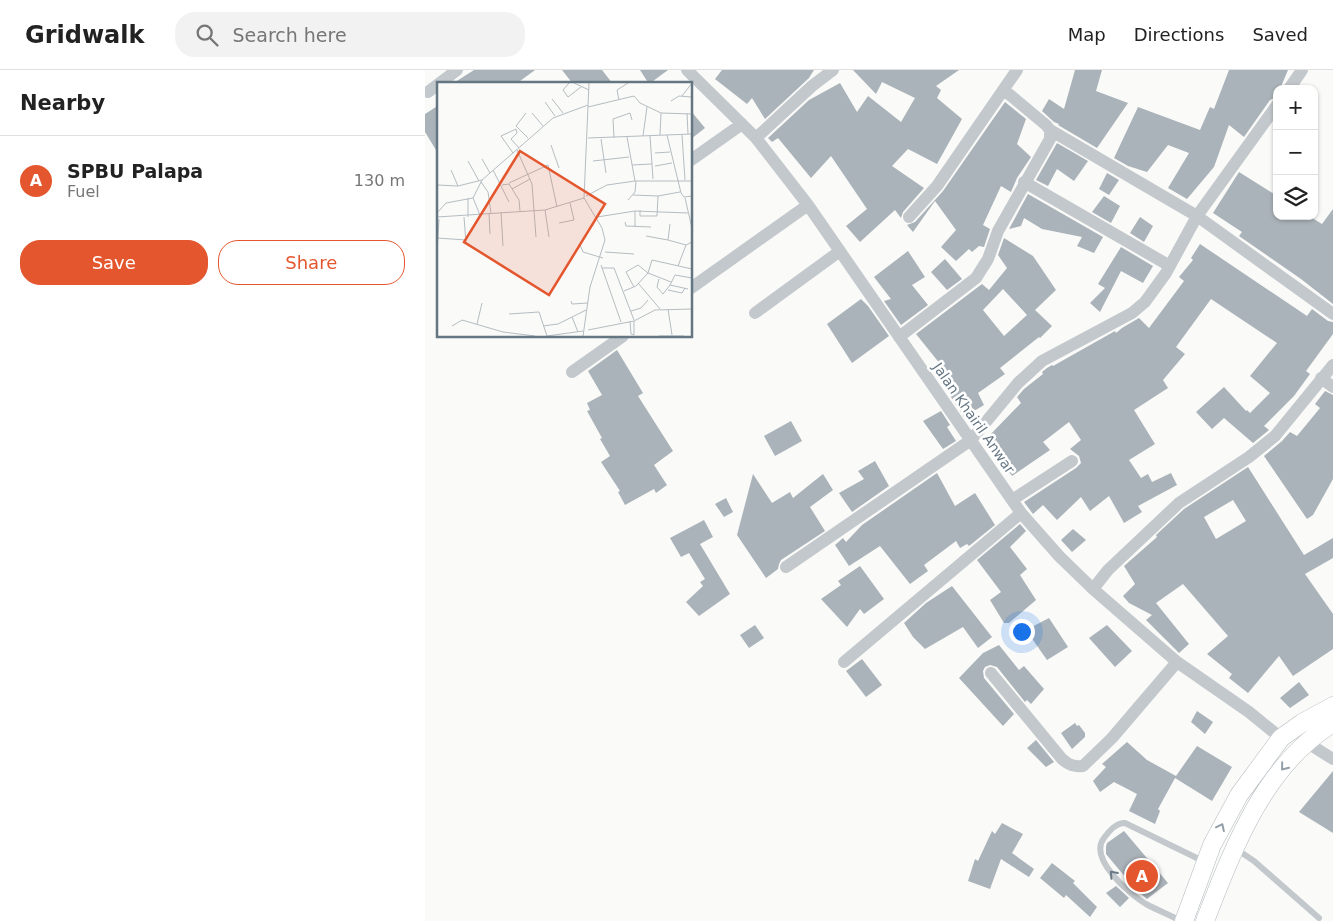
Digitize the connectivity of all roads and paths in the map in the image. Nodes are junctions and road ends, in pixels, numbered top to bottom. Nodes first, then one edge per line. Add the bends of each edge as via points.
1 (687, 70) edge
2 (833, 70) edge
3 (1017, 70) edge
4 (1302, 70) edge
5 (450, 72) edge
6 (439, 82) edge
7 (437, 84) edge
8 (1292, 85) edge
9 (1004, 90) junction
10 (428, 92) dead end
11 (1273, 111) edge
12 (742, 124) junction
13 (1050, 130) junction
14 (756, 138) junction
15 (693, 159) edge
16 (1024, 182) junction
17 (808, 205) junction
18 (1197, 216) junction
19 (909, 217) dead end
20 (840, 251) junction
21 (1170, 266) junction
22 (693, 287) edge
23 (755, 313) dead end
24 (1333, 314) edge
25 (899, 337) junction
26 (620, 338) edge
27 (1333, 365) edge
28 (572, 372) dead end
29 (1321, 378) junction
30 (1333, 387) edge
31 (971, 440) junction
32 (1072, 461) dead end
33 (1012, 500) junction
34 (1021, 513) junction
35 (786, 568) dead end
36 (1093, 589) junction
37 (844, 662) dead end
38 (1177, 662) junction
39 (991, 673) dead end
40 (1333, 706) edge
41 (1333, 723) edge
42 (1281, 738) junction
43 (1305, 742) junction
44 (1333, 759) edge
45 (1239, 795) junction
46 (1257, 807) junction
47 (1235, 848) junction
48 (1206, 863) junction
49 (1319, 918) dead end
50 (1182, 921) edge
51 (1205, 921) edge

1 - 12 street, Jalan Khairil Anwar
2 - 14 street
3 - 9 street
4 - 8 street
5 - 6 street
7 - 10 street
9 - 13 street
9 - 19 street via 937,186
11 - 18 street
12 - 14 street, Jalan Khairil Anwar
12 - 15 street
13 - 16 street via 1049,139
13 - 18 street
14 - 17 street, Jalan Khairil Anwar
16 - 21 street
16 - 25 street via 976,278
17 - 20 street, Jalan Khairil Anwar
17 - 22 street
18 - 21 street
18 - 24 street
20 - 23 street
20 - 25 street, Jalan Khairil Anwar
21 - 31 street via 1145,302 1132,313 1042,361 1029,372
25 - 31 street, Jalan Khairil Anwar
26 - 28 street
27 - 29 street
29 - 30 street
29 - 36 street via 1275,436 1179,503 1108,570
31 - 33 street, Jalan Khairil Anwar
31 - 35 street
32 - 33 street
33 - 34 street, Jalan Khairil Anwar
34 - 36 street, Jalan Khairil Anwar
34 - 37 street
36 - 38 street, Jalan Khairil Anwar
38 - 39 street via 1112,738 1083,766 1077,767 1062,759
38 - 42 street, Jalan Khairil Anwar
40 - 42 main road
41 - 43 main road
42 - 45 main road
43 - 44 street
43 -> 46 main road via 1267,789
45 - 46 main road
48 -> 45 main road
46 - 47 main road
47 - 49 lane
47 - 51 main road
48 - 50 main road
50 -> 48 lane via 1127,890 1100,855 1102,840 1113,827 1125,823

